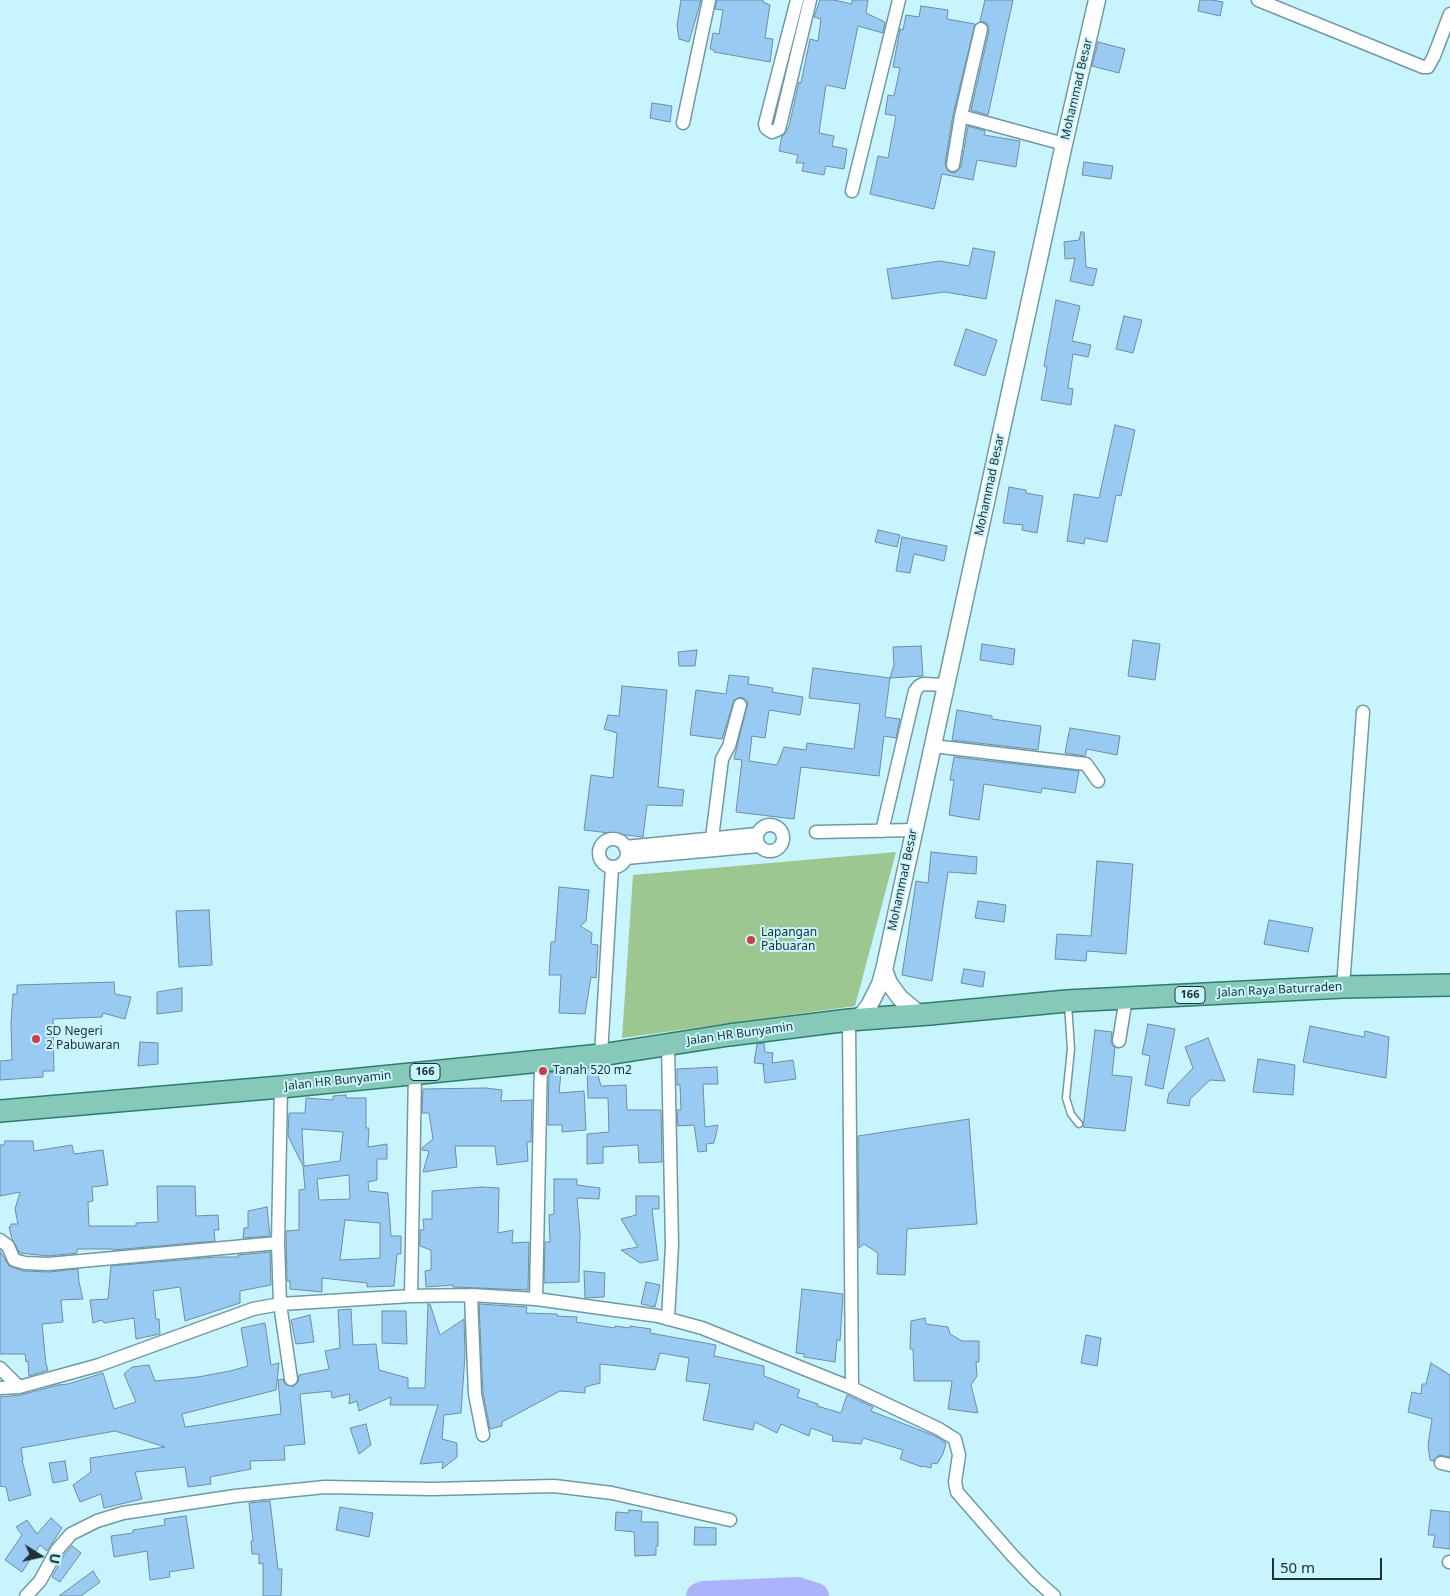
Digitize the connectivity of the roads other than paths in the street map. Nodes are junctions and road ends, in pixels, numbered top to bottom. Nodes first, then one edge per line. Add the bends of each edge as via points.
1 (709, 0) edge
2 (797, 0) edge
3 (810, 0) edge
4 (899, 0) edge
5 (1097, 0) edge
6 (1258, 0) edge
7 (1450, 14) edge
8 (982, 29) dead end
9 (961, 116) junction
10 (683, 123) dead end
11 (1064, 144) junction
12 (953, 166) dead end
13 (852, 191) dead end
14 (946, 685) junction
15 (740, 705) dead end
16 (1363, 712) dead end
17 (933, 746) junction
18 (1098, 781) dead end
19 (914, 830) junction
20 (882, 831) junction
21 (816, 832) dead end
22 (712, 838) junction
23 (626, 852) junction
24 (612, 867) junction
25 (884, 970) junction
26 (1450, 985) edge
27 (1343, 987) junction
28 (1126, 998) junction
29 (1067, 1001) junction
30 (930, 1014) junction
31 (849, 1020) junction
32 (1119, 1041) dead end
33 (668, 1045) junction
34 (601, 1055) junction
35 (541, 1061) junction
36 (415, 1073) junction
37 (281, 1087) junction
38 (0, 1111) edge
39 (1079, 1124) dead end
40 (0, 1240) edge
41 (278, 1243) junction
42 (471, 1294) junction
43 (410, 1296) junction
44 (536, 1299) junction
45 (280, 1304) junction
46 (668, 1319) junction
47 (0, 1368) edge
48 (291, 1379) dead end
49 (19, 1387) junction
50 (0, 1388) edge
51 (852, 1388) junction
52 (483, 1435) dead end
53 (730, 1520) dead end
54 (26, 1596) edge
55 (1054, 1596) edge

1 - 10 street
2 - 3 street via 765,124 772,132 779,129
4 - 13 street
5 - 11 street, Mohammad Besar
6 - 7 street via 1422,67 1428,67 1434,56
8 - 9 street
9 - 11 street
9 - 12 street
11 - 14 street, Mohammad Besar
14 - 17 street, Mohammad Besar
14 - 20 street via 923,684 915,691
15 - 22 street via 730,746 722,759
16 - 27 street
17 - 18 street via 1086,764
17 - 19 street, Mohammad Besar
19 - 20 street
19 - 25 street, Mohammad Besar
20 - 21 street
22 - 23 street
22 - 23 street via 758,840
23 - 24 street via 621,864
23 - 24 street via 620,841 615,839 601,846 599,856 602,862
24 - 34 street
25 - 30 street, Jalan Raya Baturraden via 904,1003 918,1013
25 - 31 street, Jalan HR Bunyamin via 869,1006 862,1015
26 - 27 main road, Jalan Raya Baturraden / 166
27 - 28 main road, Jalan Raya Baturraden / 166
28 - 29 main road, Jalan Raya Baturraden / 166
28 - 32 street
29 - 30 main road, Jalan Raya Baturraden / 166
29 - 39 lane via 1071,1050 1066,1098 1071,1114
30 - 31 main road, Jalan Raya Baturraden / 166
31 - 33 main road, Jalan HR Bunyamin / 166
31 - 51 street
33 - 34 main road, Jalan HR Bunyamin / 166
33 - 46 street via 672,1245
34 - 35 main road, Jalan HR Bunyamin / 166
35 - 36 main road, Jalan HR Bunyamin / 166
35 - 44 street
36 - 37 main road, Jalan HR Bunyamin / 166
36 - 43 street
37 - 38 main road, Jalan HR Bunyamin / 166
37 - 41 street
40 - 41 street via 8,1246 14,1260 48,1264
41 - 45 street
42 - 43 street
42 - 44 street
42 - 52 street via 475,1394
43 - 45 street
44 - 46 street
45 - 48 street
45 - 49 street via 253,1309 98,1365
46 - 51 street via 702,1328
47 - 49 street
49 - 50 street
51 - 55 street via 955,1439 959,1455 955,1482 957,1492 1029,1573
53 - 54 street via 612,1493 554,1486 325,1487 235,1496 123,1513 97,1521 71,1534 57,1550 40,1581

